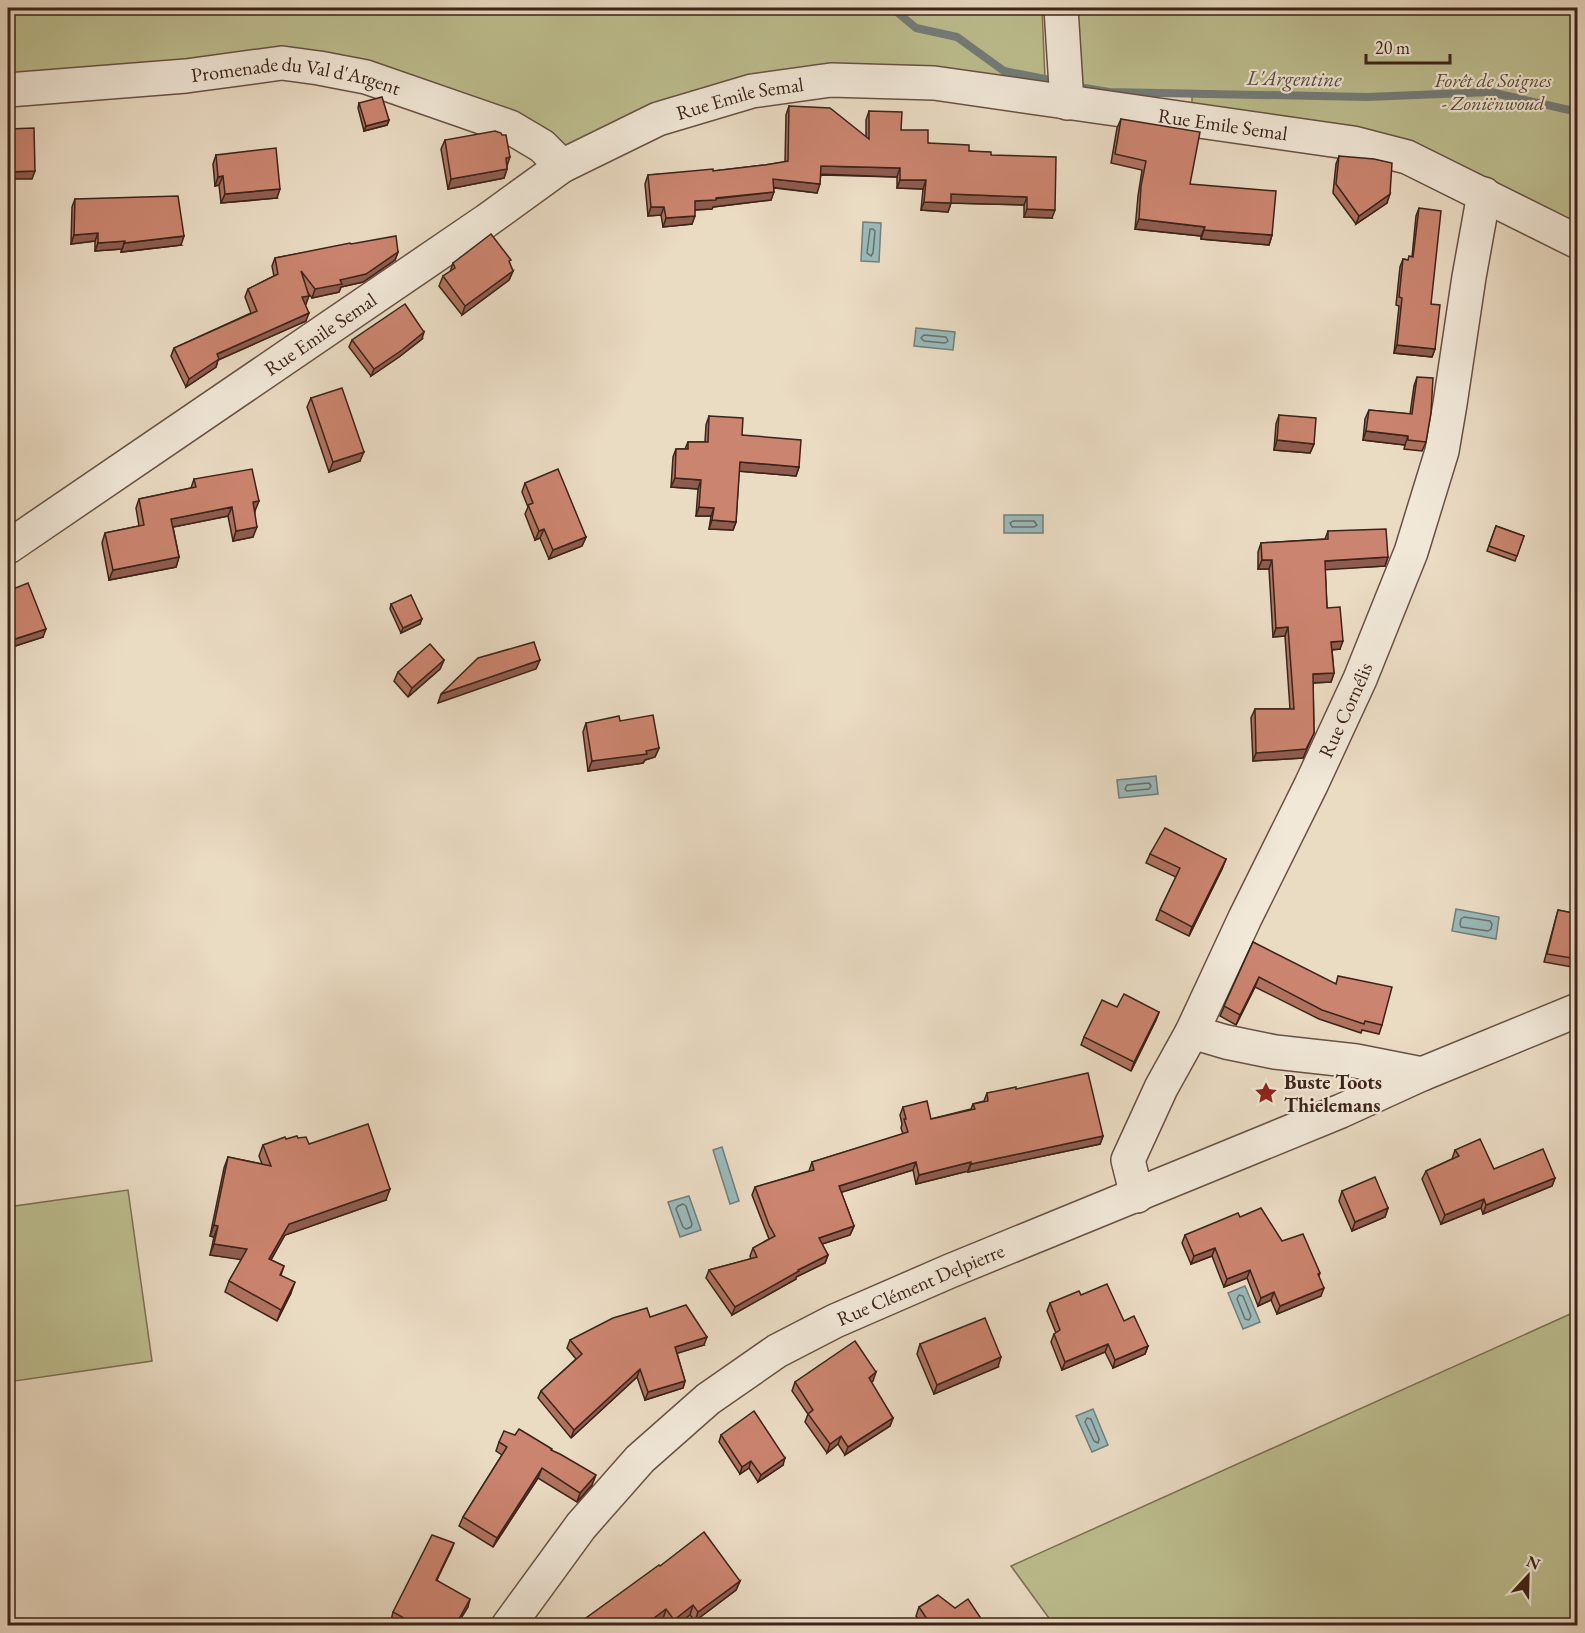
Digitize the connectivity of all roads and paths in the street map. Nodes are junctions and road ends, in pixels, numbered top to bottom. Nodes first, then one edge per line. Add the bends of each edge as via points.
1 (1061, 8) edge
2 (8, 90) edge
3 (1066, 103) junction
4 (562, 166) junction
5 (1484, 194) junction
6 (1578, 242) edge
7 (8, 547) edge
8 (1578, 1011) edge
9 (1192, 1032) junction
10 (1422, 1074) junction
11 (1137, 1196) junction
12 (508, 1626) edge

1 - 3 street
2 - 4 street, Promenade du Val d'Argent via 186,76 282,63 319,68 366,77 510,127 542,146
3 - 4 street, Rue Emile Semal via 934,83 820,82 752,91 658,119
3 - 5 street, Rue Emile Semal via 1353,143 1407,157
4 - 7 street, Rue Emile Semal
5 - 6 street, Rue Emile Semal
5 - 9 street, Rue Cornélis via 1442,451 1411,552 1360,679
8 - 10 street, Rue Clément Delpierre
9 - 10 street via 1275,1052 1356,1061
9 - 11 street, Rue Cornélis via 1128,1160
10 - 11 street, Rue Clément Delpierre
11 - 12 street, Rue Clément Delpierre via 950,1271 777,1351 708,1399 640,1459 581,1526

